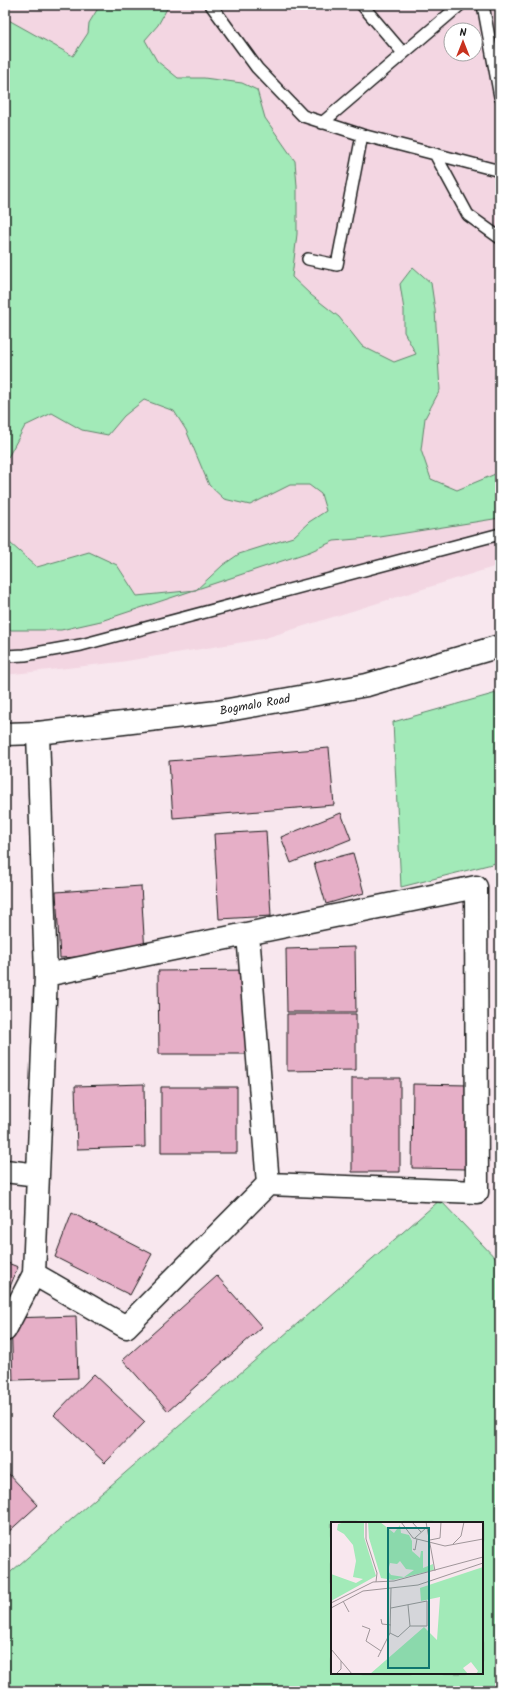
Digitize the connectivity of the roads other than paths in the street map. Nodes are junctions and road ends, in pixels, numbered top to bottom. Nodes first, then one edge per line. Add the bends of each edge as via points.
1 (211, 5) edge
2 (362, 5) edge
3 (460, 5) edge
4 (483, 5) edge
5 (403, 53) junction
6 (500, 97) edge
7 (322, 123) junction
8 (362, 135) junction
9 (435, 154) junction
10 (500, 171) edge
11 (500, 238) edge
12 (308, 259) dead end
13 (500, 534) edge
14 (500, 646) edge
15 (5, 656) edge
16 (38, 732) junction
17 (5, 734) edge
18 (248, 934) junction
19 (46, 976) junction
20 (5, 1171) edge
21 (38, 1175) junction
22 (268, 1184) junction
23 (34, 1274) junction
24 (5, 1330) edge

1 - 7 lane via 257,68 303,116
2 - 5 lane
3 - 5 lane
4 - 6 lane
5 - 7 lane
7 - 8 lane
8 - 9 lane
8 - 12 lane via 338,265
9 - 10 lane
9 - 11 lane via 468,215
13 - 15 lane via 81,645
14 - 16 street, Bogmalo Road via 367,685 217,712
16 - 17 street, Bogmalo Road
16 - 19 street
18 - 19 street
18 - 22 street
18 - 22 street via 476,887 476,1192
19 - 21 street
20 - 21 street
21 - 23 street
22 - 23 street via 126,1327
23 - 24 street

